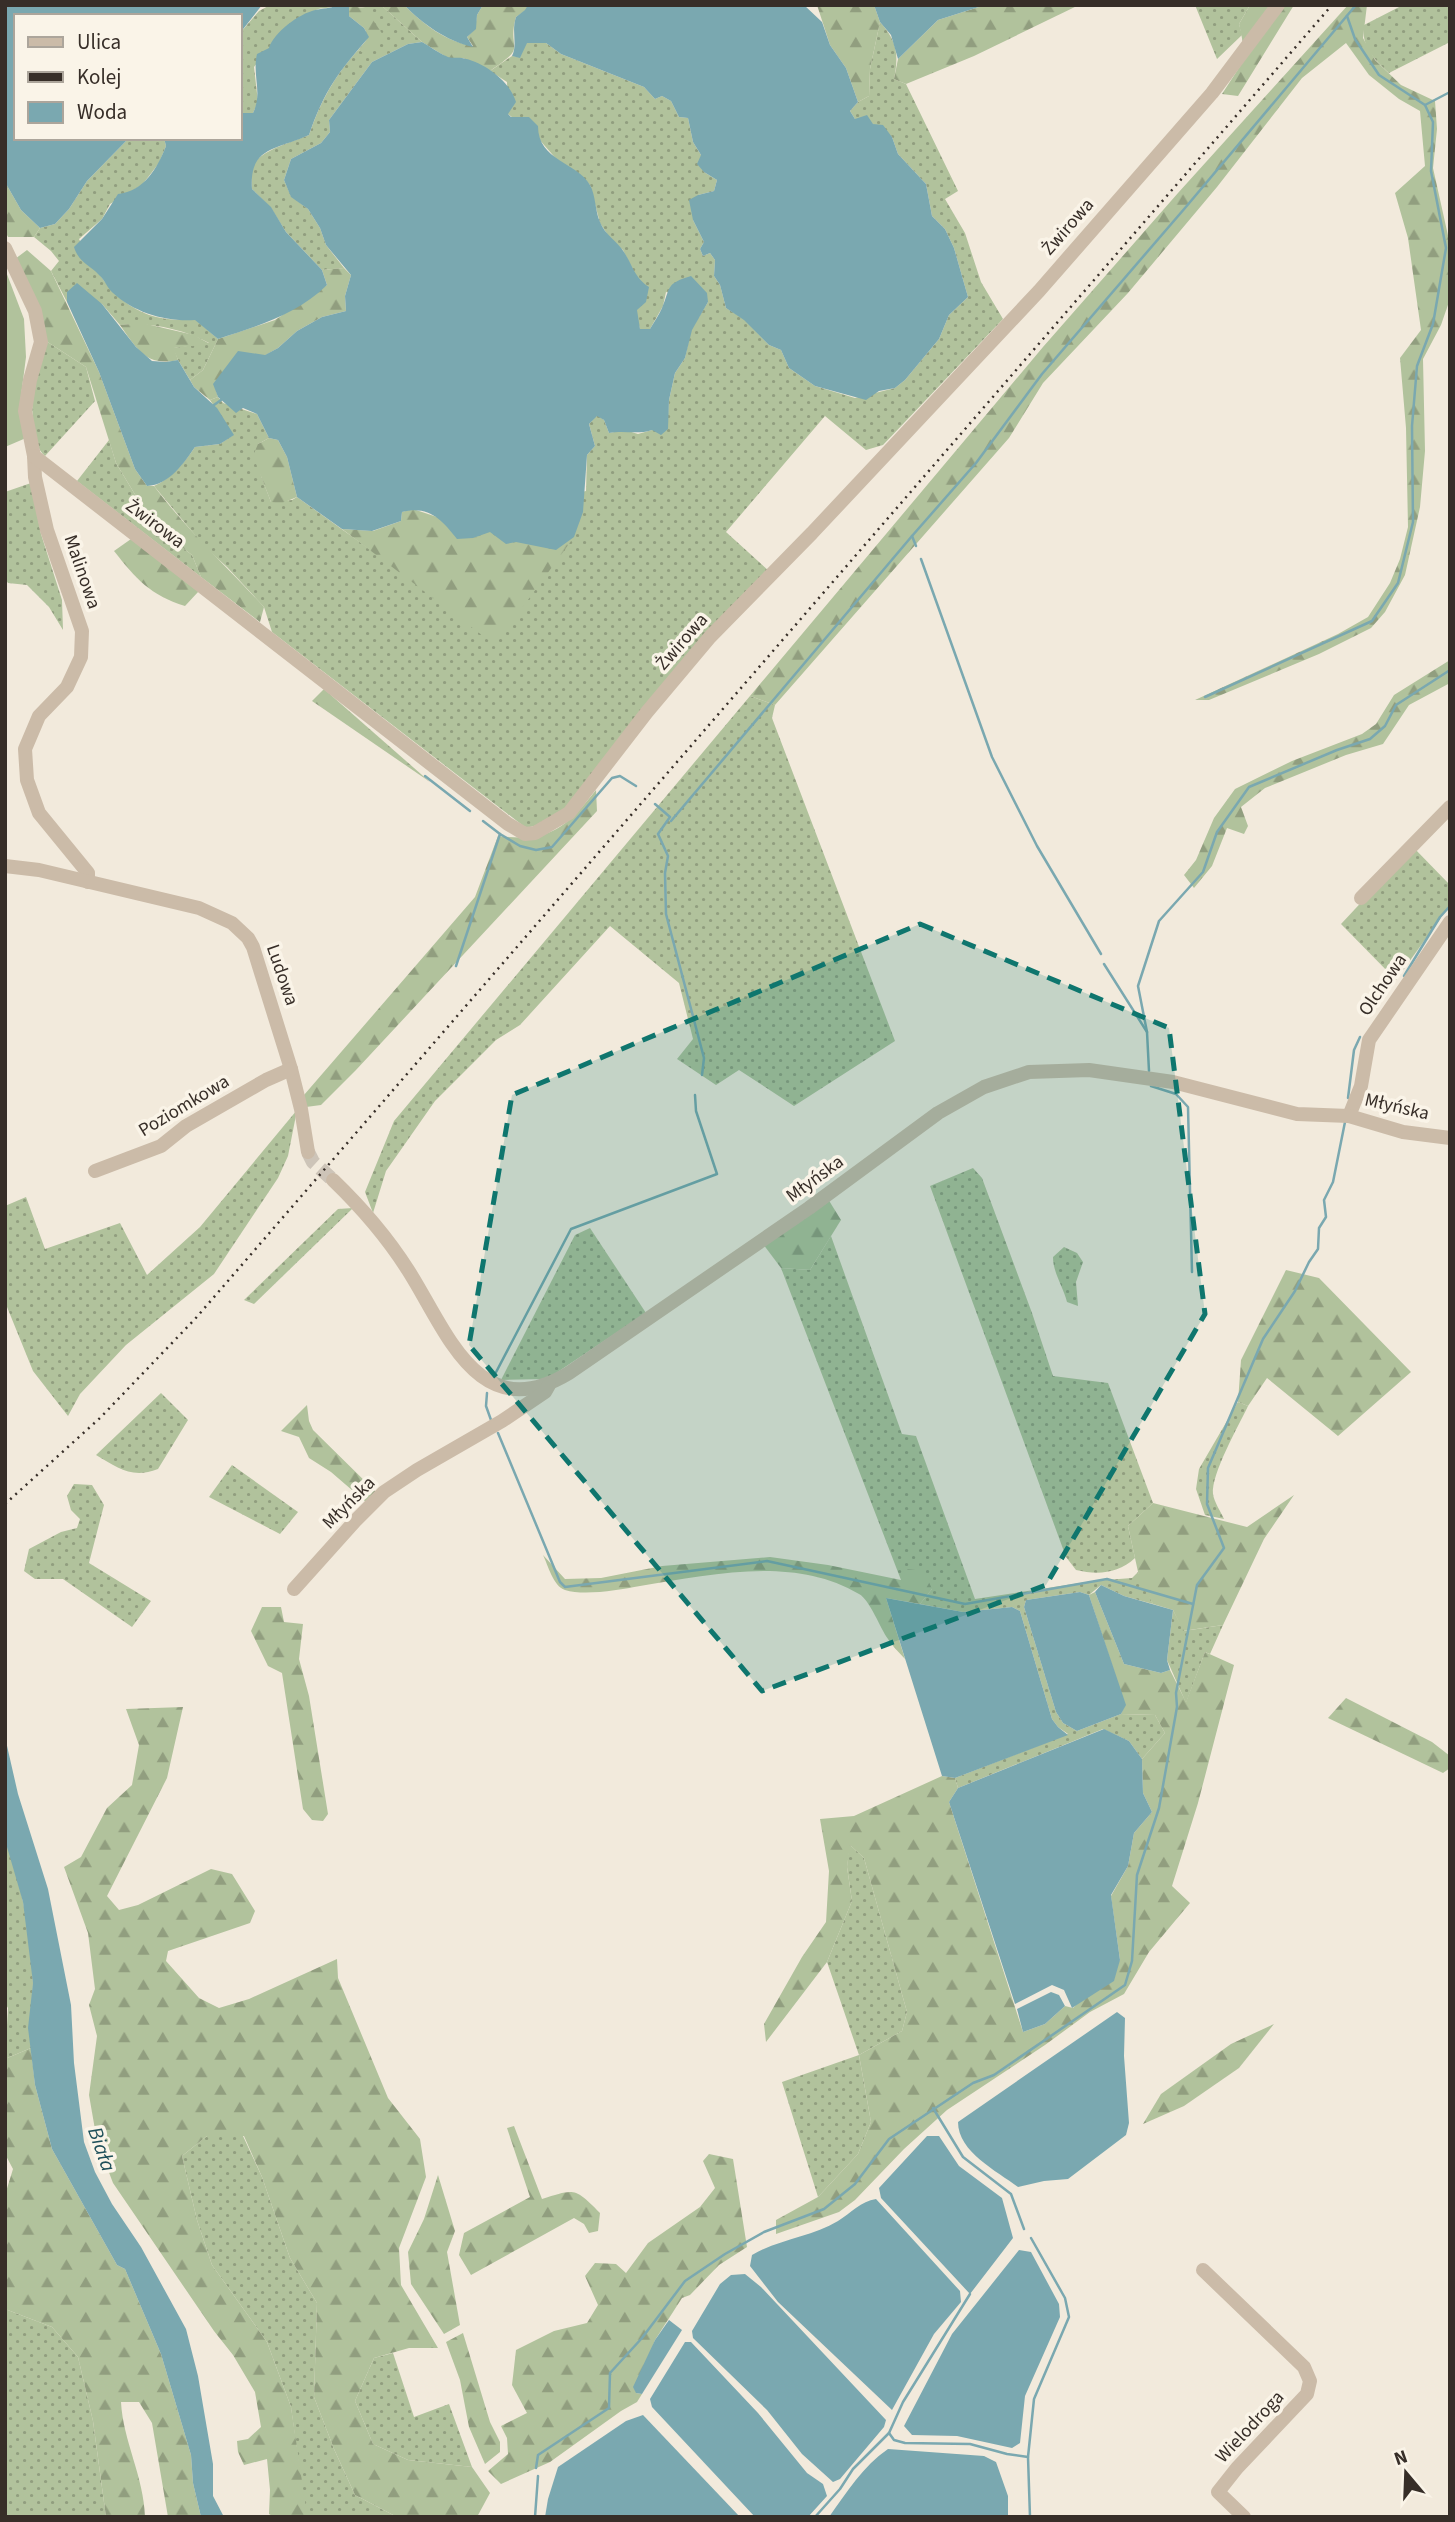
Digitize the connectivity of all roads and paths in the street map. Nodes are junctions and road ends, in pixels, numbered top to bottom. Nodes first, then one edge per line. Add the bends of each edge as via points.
1 (1278, 5) edge
2 (5, 248) edge
3 (34, 456) junction
4 (1450, 807) edge
5 (5, 866) edge
6 (88, 882) junction
7 (1361, 898) dead end
8 (1450, 922) edge
9 (291, 1069) junction
10 (1349, 1116) junction
11 (1450, 1138) edge
12 (308, 1152) tunnel mouth
13 (95, 1171) dead end
14 (332, 1180) tunnel mouth
15 (550, 1383) junction
16 (294, 1589) dead end
17 (1203, 2270) dead end
18 (1244, 2517) edge

1 - 3 street, Żwirowa via 1212,93 1039,291 710,637 569,813 535,833 525,834 508,824
2 - 3 street, Malinowa via 35,311 41,342 25,411
3 - 6 street, Malinowa via 47,530 82,631 81,657 67,687 39,716 25,749 27,780 38,813 88,873
4 - 7 street
5 - 6 street, Ludowa
6 - 9 street, Ludowa via 210,912 241,930 262,971
8 - 10 street, Olchowa via 1369,1040 1361,1086
9 - 12 street, Ludowa
9 - 13 street, Poziomkowa via 186,1126 161,1146
10 - 11 street, Młyńska via 1403,1132
10 - 15 street, Młyńska via 1297,1114 1173,1082 1089,1070 1029,1072 984,1087 938,1113 746,1252
14 - 15 street via 396,1251 459,1354 479,1376 505,1388
15 - 16 street, Młyńska via 545,1392 502,1421 384,1492
17 - 18 street, Wielodroga via 1304,2367 1310,2381 1307,2394 1217,2492

